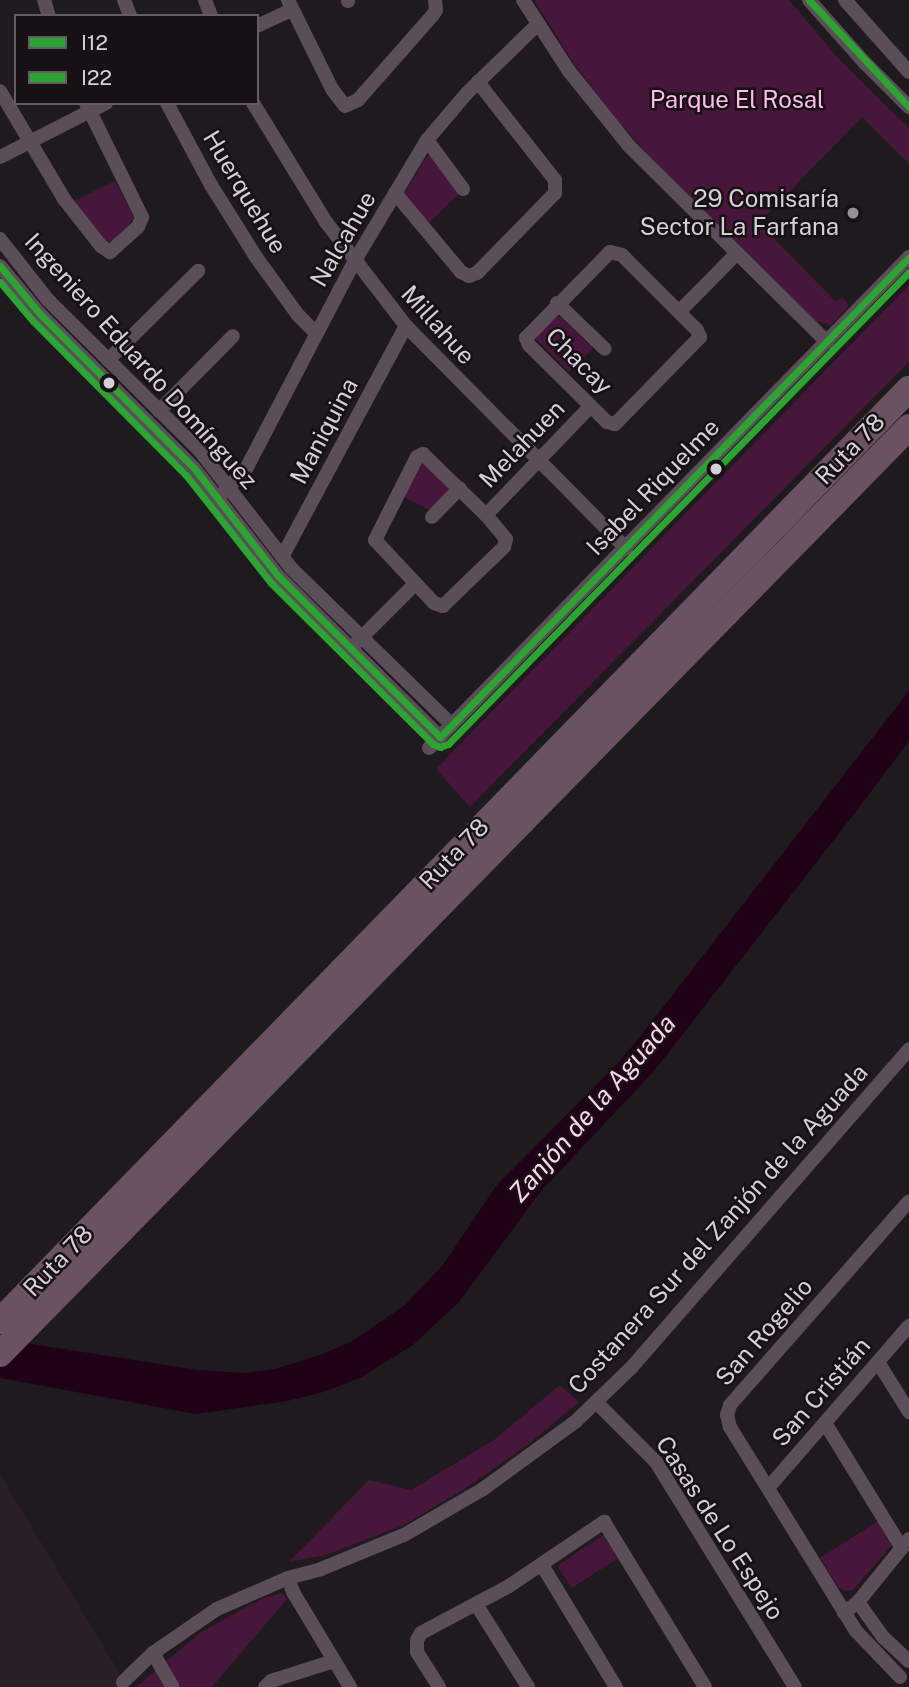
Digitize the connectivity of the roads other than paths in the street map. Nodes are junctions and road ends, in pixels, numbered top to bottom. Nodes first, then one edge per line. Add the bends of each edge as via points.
1 (523, 0) edge
2 (809, 0) edge
3 (845, 0) edge
4 (435, 3) edge
5 (290, 5) edge
6 (538, 24) junction
7 (259, 25) edge
8 (909, 72) edge
9 (478, 82) junction
10 (0, 91) edge
11 (168, 105) edge
12 (254, 105) edge
13 (88, 107) edge
14 (909, 107) edge
15 (427, 140) junction
16 (28, 141) junction
17 (0, 157) edge
18 (463, 189) dead end
19 (395, 193) junction
20 (0, 239) edge
21 (736, 254) junction
22 (909, 257) edge
23 (354, 262) junction
24 (0, 266) edge
25 (198, 271) dead end
26 (557, 303) junction
27 (679, 312) junction
28 (406, 326) junction
29 (316, 333) junction
30 (233, 336) dead end
31 (827, 342) junction
32 (605, 349) dead end
33 (108, 360) junction
34 (909, 389) edge
35 (591, 406) junction
36 (159, 411) junction
37 (909, 427) edge
38 (537, 460) junction
39 (230, 488) junction
40 (460, 488) junction
41 (218, 497) junction
42 (486, 515) junction
43 (432, 516) dead end
44 (626, 548) junction
45 (282, 557) junction
46 (415, 584) junction
47 (357, 643) junction
48 (452, 725) junction
49 (435, 742) joint
50 (909, 1049) edge
51 (909, 1201) edge
52 (13, 1319) edge
53 (909, 1326) edge
54 (0, 1354) edge
55 (878, 1362) junction
56 (596, 1402) junction
57 (909, 1412) edge
58 (825, 1423) junction
59 (768, 1488) junction
60 (906, 1544) edge
61 (542, 1565) junction
62 (288, 1578) junction
63 (858, 1602) junction
64 (477, 1604) junction
65 (845, 1613) junction
66 (153, 1653) junction
67 (334, 1661) junction
68 (909, 1661) edge
69 (900, 1677) edge
70 (123, 1682) dead end
71 (173, 1687) edge
72 (265, 1687) edge
73 (350, 1687) edge
74 (439, 1687) edge
75 (528, 1687) edge
76 (616, 1687) edge
77 (705, 1687) edge
78 (795, 1687) edge

1 - 6 street
2 - 14 street
3 - 8 street
4 - 5 street via 433,15 358,100 347,106 332,89
5 - 7 street
6 - 9 street, Nalcahue
6 - 21 street via 616,132
9 - 15 street, Nalcahue
9 - 19 street via 555,180 555,194 469,276
10 - 16 street
11 - 29 street, Huerquehue via 250,247
12 - 23 street, Millahue via 311,201
13 - 16 street
13 - 16 street via 142,217 115,249 107,252
15 - 18 street
15 - 19 street, Nalcahue
16 - 17 street
19 - 23 street, Nalcahue
20 - 33 street, Ingeniero Eduardo Domínguez via 48,300
21 - 27 street
21 - 31 street
22 - 31 street, Isabel Riquelme
23 - 28 street, Millahue
23 - 29 street, Nalcahue
24 - 41 street, Ingeniero Eduardo Domínguez via 40,314 191,464
25 - 33 street
26 - 27 street, Chacay via 613,251
26 - 32 street
26 - 35 street, Chacay via 526,341
27 - 35 street, Chacay via 699,332 697,344 618,423 607,422
28 - 38 street, Millahue
28 - 45 street, Maniquina
29 - 39 street, Nalcahue via 247,467
30 - 36 street
31 - 44 street, Isabel Riquelme
33 - 36 street, Ingeniero Eduardo Domínguez
34 - 52 highway, Ruta 78
35 - 38 street, Melahuen
36 - 39 street, Ingeniero Eduardo Domínguez
37 - 52 highway, Ruta 78
38 - 42 street, Melahuen
38 - 44 street, Millahue
39 - 41 street, Nalcahue
39 - 45 street, Ingeniero Eduardo Domínguez
40 - 42 street, Melahuen
40 - 43 street
40 - 46 street, Melahuen via 426,454 420,454 376,536 376,545
41 - 47 street, Ingeniero Eduardo Domínguez via 269,565
42 - 46 street, Melahuen via 505,534 505,545 448,604 437,604
44 - 48 street, Isabel Riquelme
45 - 47 street, Ingeniero Eduardo Domínguez
46 - 47 street
47 - 48 street, Ingeniero Eduardo Domínguez
47 - 49 street, Ingeniero Eduardo Domínguez
48 - 49 street, Isabel Riquelme
50 - 56 street, Costanera Sur del Zanjón de la Aguada via 631,1368
51 - 59 street, San Rogelio via 728,1409 728,1423
52 - 54 highway, Ruta 78
53 - 55 street, San Cristián
55 - 57 street
55 - 58 street, San Cristián
56 - 62 street, Costanera Sur del Zanjón de la Aguada via 513,1469 456,1506 362,1553
56 - 78 street, Casas de Lo Espejo via 656,1462
58 - 59 street, San Cristián
58 - 60 street
59 - 65 street, San Rogelio
60 - 63 street
61 - 64 street
61 - 76 street
61 - 77 street via 604,1522
62 - 66 street, Costanera Sur del Zanjón de la Aguada via 217,1609
62 - 67 street
63 - 65 street
63 - 68 street via 883,1637
64 - 74 street via 418,1637 417,1652
64 - 75 street
65 - 69 street, San Rogelio via 863,1640
66 - 70 street, Costanera Sur del Zanjón de la Aguada
66 - 71 street
67 - 72 street
67 - 73 street

